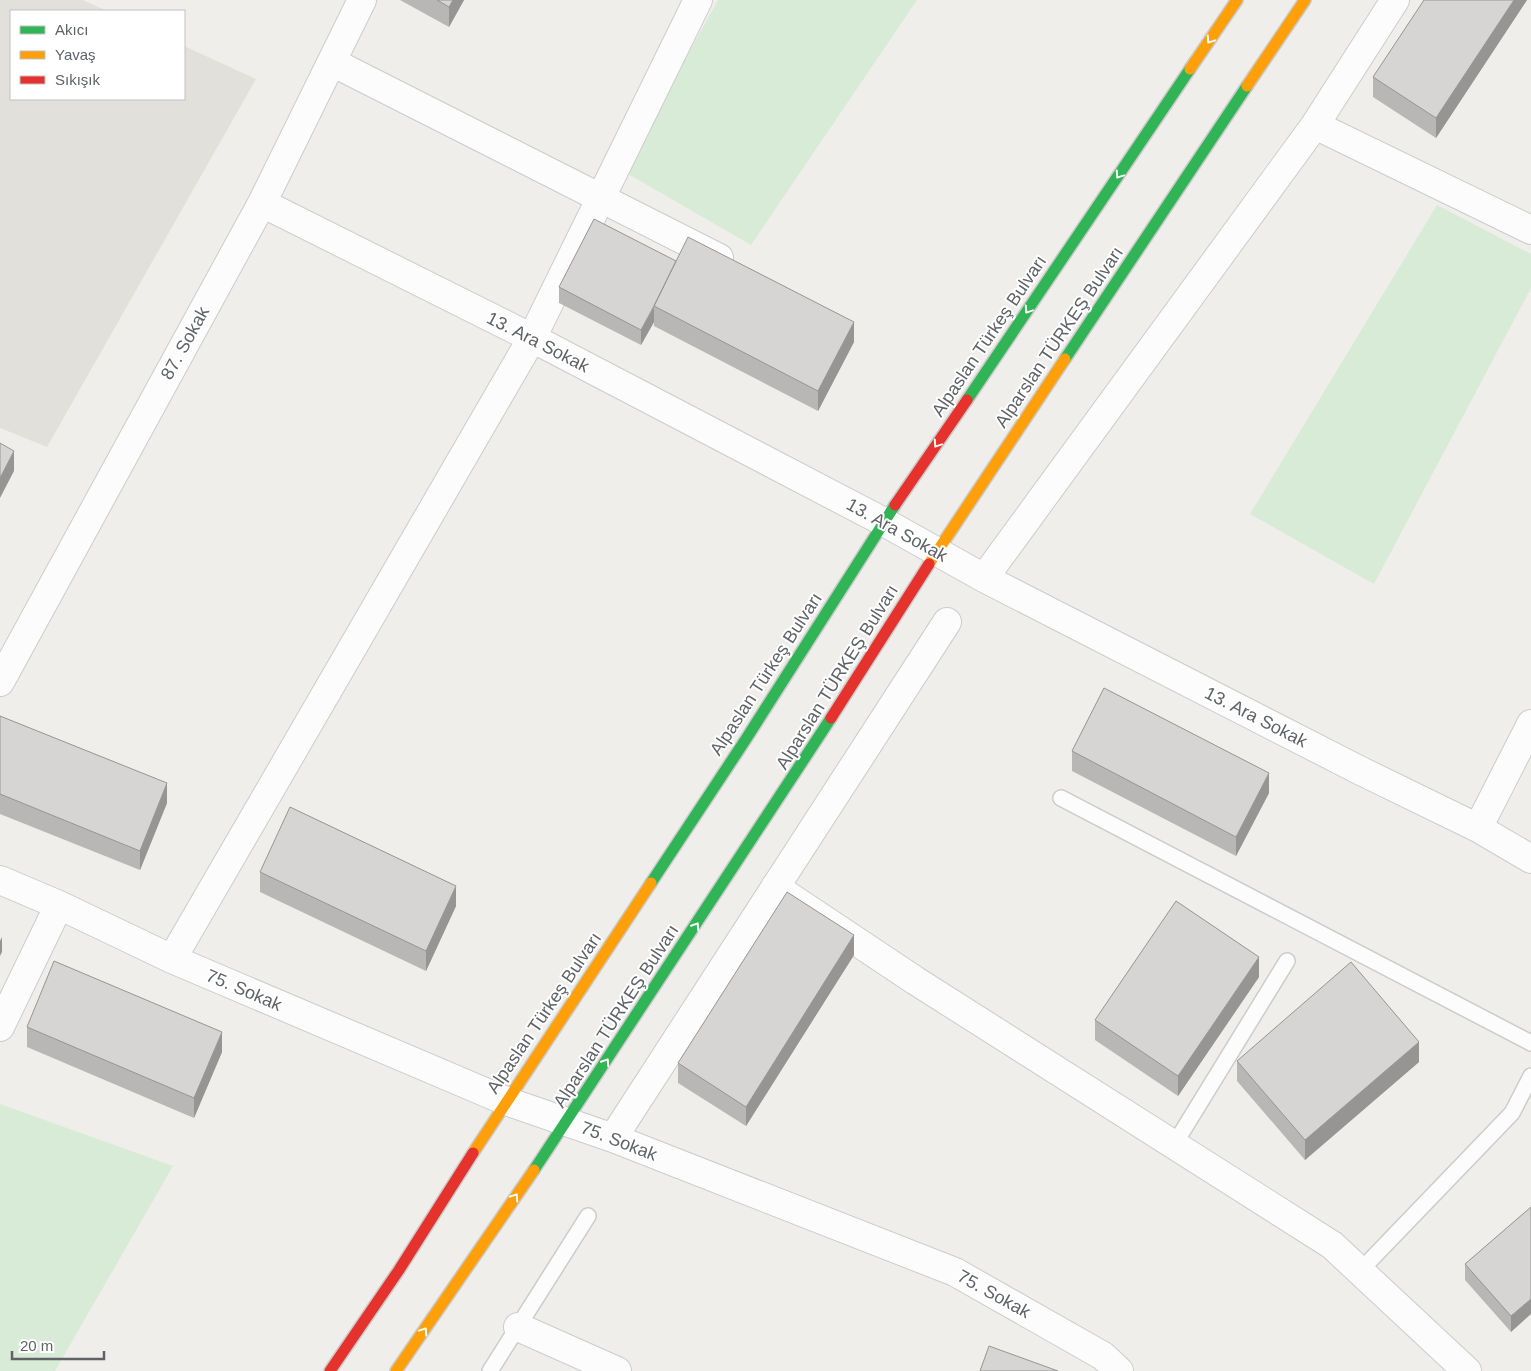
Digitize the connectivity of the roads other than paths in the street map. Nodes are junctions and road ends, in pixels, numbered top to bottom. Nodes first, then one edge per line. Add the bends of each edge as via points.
1 (362, 0) edge
2 (698, 0) edge
3 (1238, 0) edge
4 (1305, 0) edge
5 (1395, 0) edge
6 (332, 62) junction
7 (1315, 124) junction
8 (601, 199) junction
9 (262, 203) junction
10 (1531, 230) edge
11 (741, 270) edge
12 (532, 338) junction
13 (884, 522) junction
14 (936, 552) junction
15 (984, 578) junction
16 (947, 622) dead end
17 (0, 682) edge
18 (1531, 724) edge
19 (1061, 798) dead end
20 (1478, 828) junction
21 (1531, 858) edge
22 (0, 880) edge
23 (775, 887) junction
24 (60, 905) junction
25 (172, 959) junction
26 (1287, 961) dead end
27 (0, 1027) edge
28 (1531, 1043) edge
29 (1531, 1076) edge
30 (506, 1101) junction
31 (567, 1121) junction
32 (613, 1138) junction
33 (1174, 1145) junction
34 (588, 1216) dead end
35 (1360, 1271) junction
36 (518, 1327) junction
37 (330, 1371) edge
38 (396, 1371) edge
39 (490, 1371) edge
40 (618, 1371) edge
41 (1119, 1371) edge
42 (1466, 1371) edge

1 - 6 street, 87. Sokak
2 - 8 street
3 -> 13 main road, Alpaslan Türkeş Bulvarı
4 - 14 main road, Alparslan TÜRKEŞ Bulvarı
5 - 7 street
6 - 8 street
6 - 9 street, 87. Sokak
7 - 10 street
7 - 15 street
8 - 11 street
8 - 12 street
9 - 12 street, 13. Ara Sokak
9 - 17 street, 87. Sokak
12 - 13 street, 13. Ara Sokak
12 - 25 street
13 - 14 street, 13. Ara Sokak
13 - 30 main road, Alpaslan Türkeş Bulvarı via 746,739
14 - 15 street, 13. Ara Sokak
31 -> 14 main road, Alparslan TÜRKEŞ Bulvarı via 794,778
15 - 20 street, 13. Ara Sokak
16 - 23 street
18 - 20 street
19 - 28 lane
20 - 21 street, 13. Ara Sokak
22 - 24 street, 75. Sokak
23 - 32 street
23 - 33 street
24 - 25 street, 75. Sokak
24 - 27 street
25 - 30 street, 75. Sokak
26 - 33 lane
29 - 35 lane via 1512,1113
30 - 31 street, 75. Sokak
30 - 37 main road, Alpaslan Türkeş Bulvarı via 399,1270
31 - 32 street, 75. Sokak
38 -> 31 main road, Alparslan TÜRKEŞ Bulvarı
32 - 41 street, 75. Sokak via 955,1272 1103,1356
33 - 35 street via 1332,1246
34 - 36 lane
35 - 42 street
36 - 39 lane
36 - 40 street

